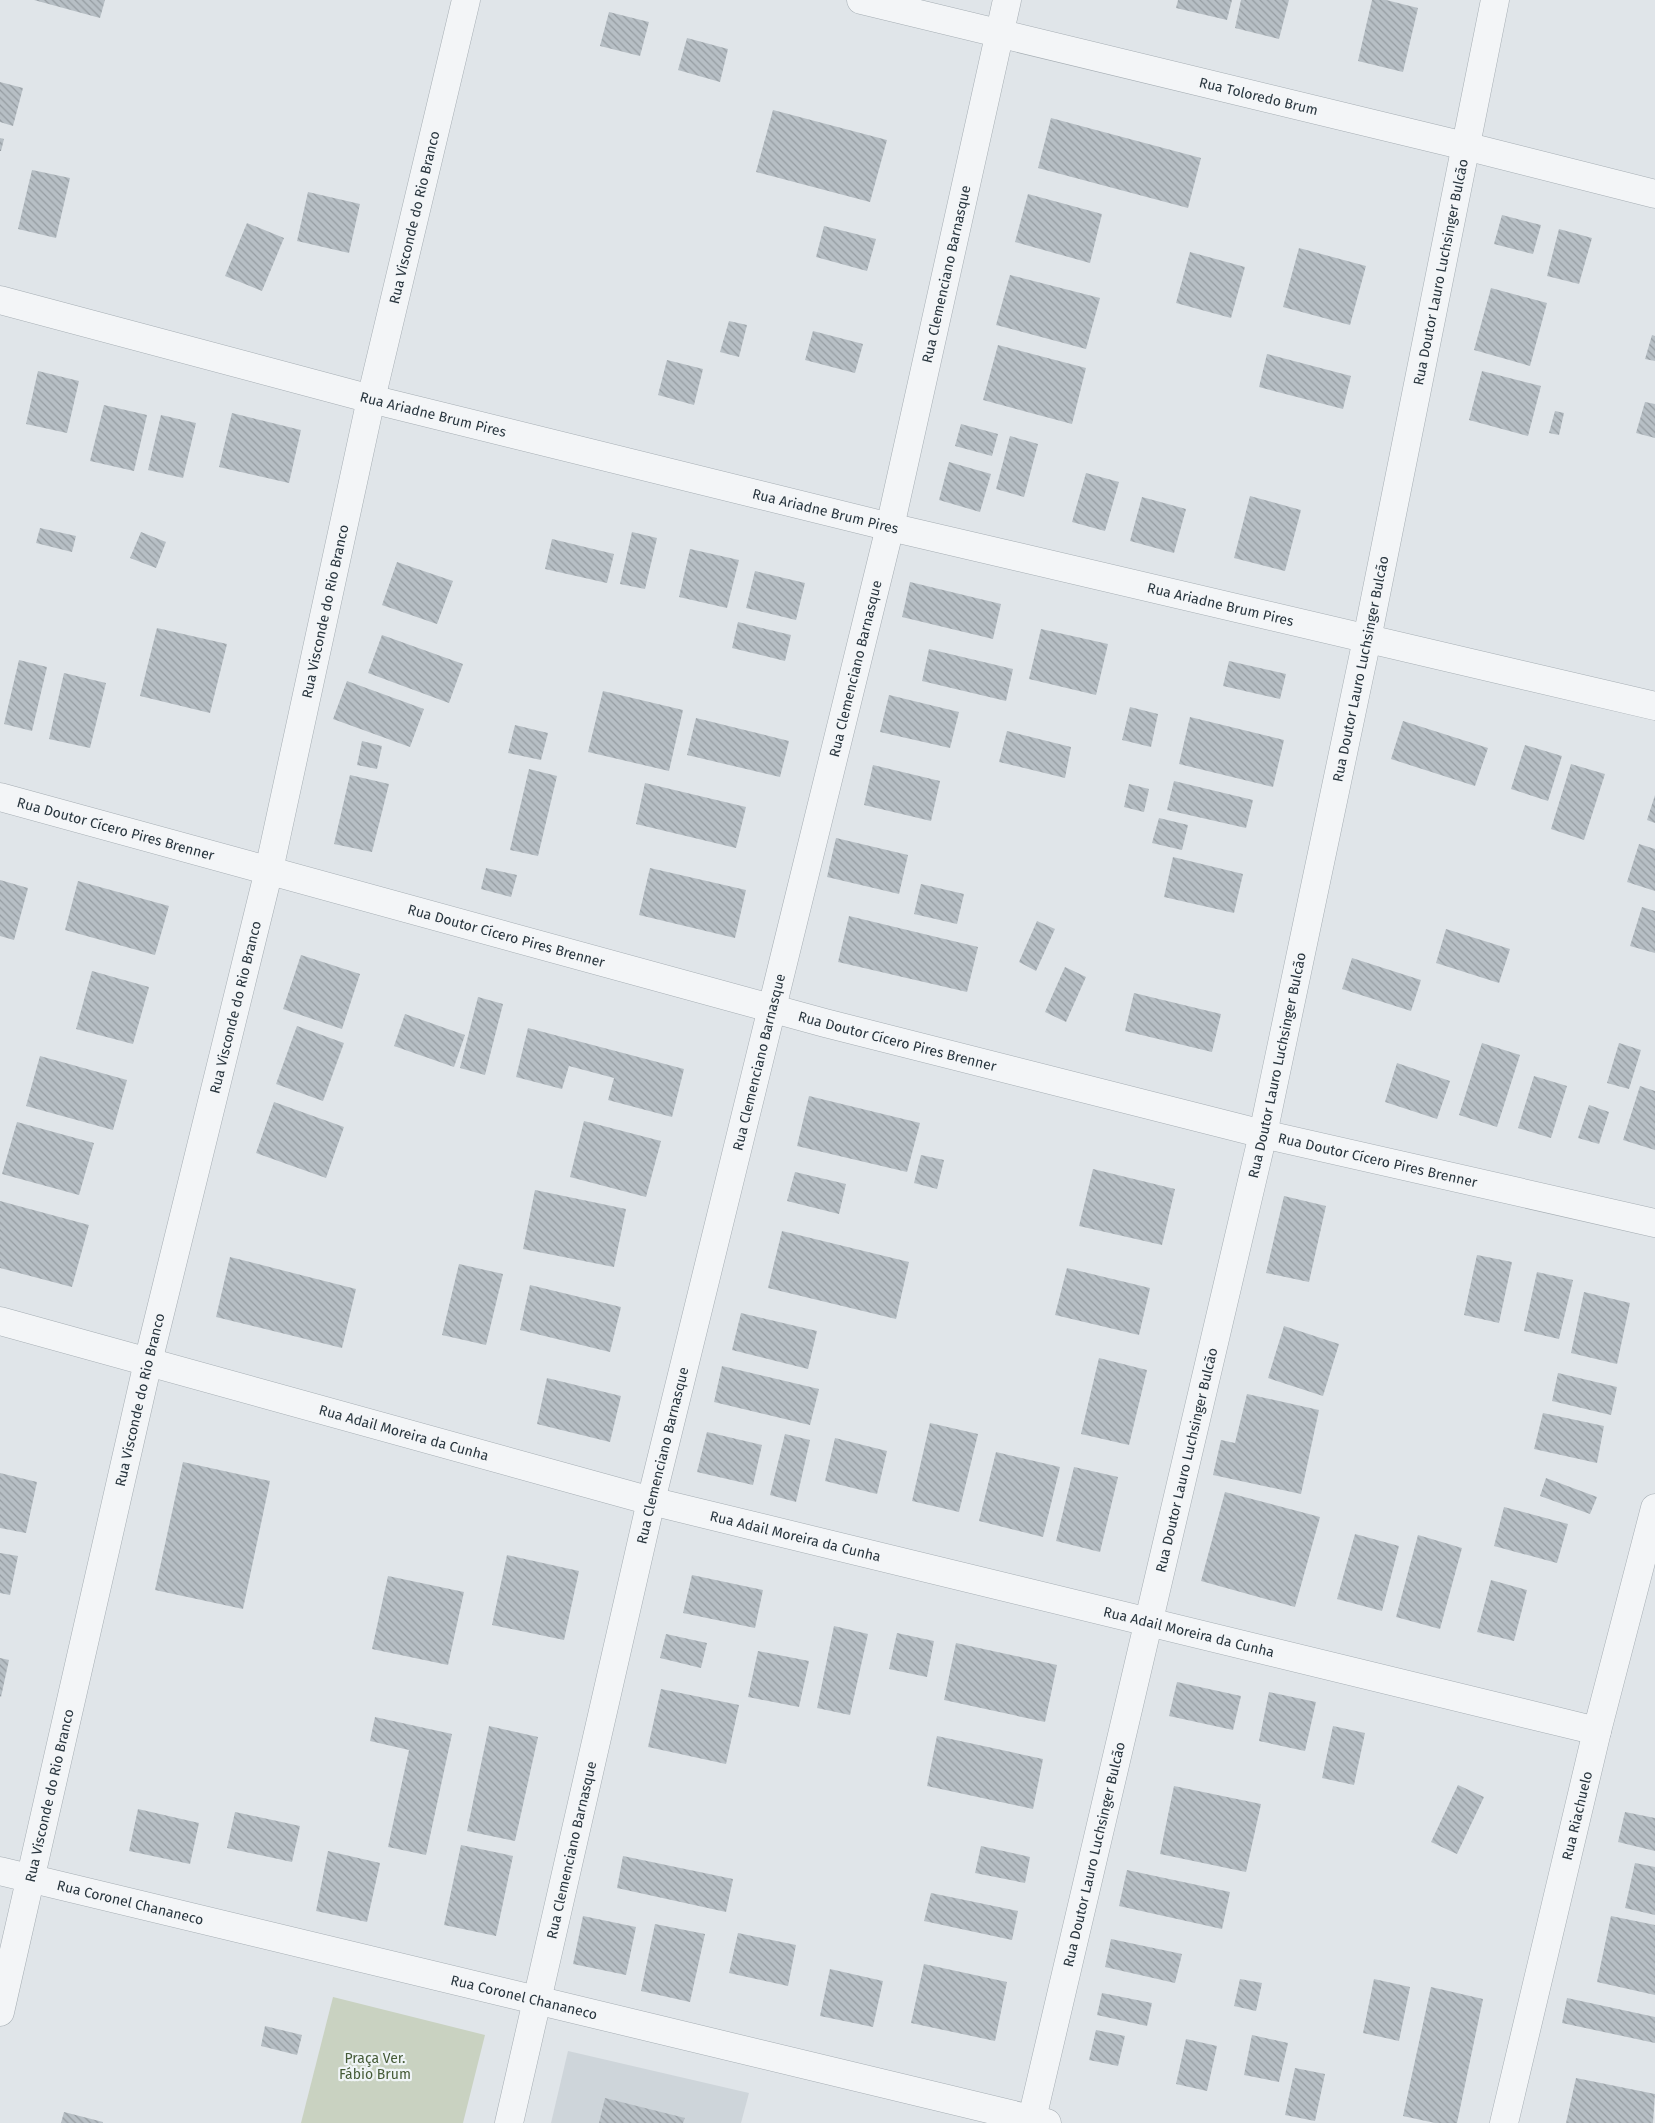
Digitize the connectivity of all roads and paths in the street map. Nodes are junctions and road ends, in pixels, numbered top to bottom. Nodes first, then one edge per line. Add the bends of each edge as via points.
1 (466, 0) edge
2 (861, 0) edge
3 (1007, 0) edge
4 (1495, 0) edge
5 (1000, 32) junction
6 (1466, 146) junction
7 (1655, 194) edge
8 (0, 300) edge
9 (371, 399) junction
10 (890, 527) junction
11 (1367, 639) junction
12 (1655, 706) edge
13 (0, 797) edge
14 (269, 870) junction
15 (773, 1009) junction
16 (1263, 1134) junction
17 (1655, 1223) edge
18 (0, 1321) edge
19 (148, 1362) junction
20 (651, 1501) junction
21 (1655, 1508) edge
22 (1149, 1623) junction
23 (1597, 1731) junction
24 (0, 1871) edge
25 (31, 1879) junction
26 (537, 2001) junction
27 (0, 2012) edge
28 (1036, 2122) edge
29 (509, 2123) edge
30 (1504, 2123) edge

1 - 9 street, Rua Visconde do Rio Branco
2 - 5 street, Rua Toloredo Brum
3 - 5 street, Rua Clemenciano Barnasque
4 - 6 street, Rua Doutor Lauro Luchsinger Bulcão
5 - 6 street, Rua Toloredo Brum
5 - 10 street, Rua Clemenciano Barnasque
6 - 7 street, Rua Toloredo Brum
6 - 11 street, Rua Doutor Lauro Luchsinger Bulcão
8 - 9 street, Rua Ariadne Brum Pires
9 - 10 street, Rua Ariadne Brum Pires
9 - 14 street, Rua Visconde do Rio Branco
10 - 11 street, Rua Ariadne Brum Pires
10 - 15 street, Rua Clemenciano Barnasque
11 - 12 street, Rua Ariadne Brum Pires
11 - 16 street, Rua Doutor Lauro Luchsinger Bulcão
13 - 14 street, Rua Doutor Cícero Pires Brenner
14 - 15 street, Rua Doutor Cícero Pires Brenner
14 - 19 street, Rua Visconde do Rio Branco
15 - 16 street, Rua Doutor Cícero Pires Brenner
15 - 20 street, Rua Clemenciano Barnasque
16 - 17 street, Rua Doutor Cícero Pires Brenner
16 - 22 street, Rua Doutor Lauro Luchsinger Bulcão
18 - 19 street, Rua Adail Moreira da Cunha
19 - 20 street, Rua Adail Moreira da Cunha
19 - 25 street, Rua Visconde do Rio Branco
20 - 22 street, Rua Adail Moreira da Cunha
20 - 26 street, Rua Clemenciano Barnasque
21 - 23 street, Rua Riachuelo
22 - 23 street, Rua Adail Moreira da Cunha
22 - 28 street, Rua Doutor Lauro Luchsinger Bulcão
23 - 30 street, Rua Riachuelo
24 - 25 street, Rua Coronel Chananeco
25 - 26 street, Rua Coronel Chananeco
25 - 27 street, Rua Visconde do Rio Branco
26 - 28 street, Rua Coronel Chananeco
26 - 29 street, Rua Clemenciano Barnasque

